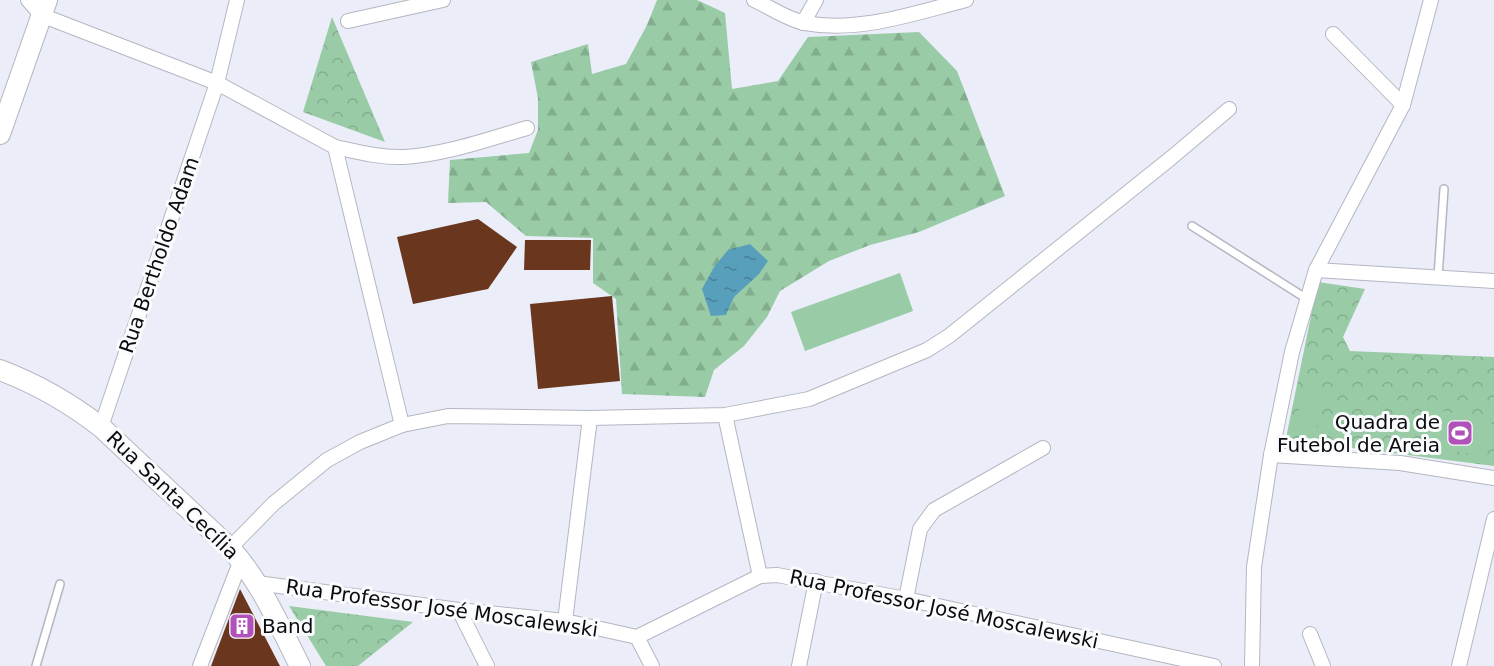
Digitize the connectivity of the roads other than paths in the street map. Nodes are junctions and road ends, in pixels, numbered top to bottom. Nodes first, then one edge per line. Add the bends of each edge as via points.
1 (237, 0) edge
2 (442, 0) edge
3 (754, 0) edge
4 (816, 0) edge
5 (966, 0) edge
6 (1431, 0) edge
7 (38, 5) edge
8 (348, 21) dead end
9 (803, 23) junction
10 (1333, 34) dead end
11 (217, 83) junction
12 (1403, 105) junction
13 (1229, 109) dead end
14 (527, 128) dead end
15 (0, 134) edge
16 (335, 147) junction
17 (1444, 189) dead end
18 (1192, 226) dead end
19 (1316, 270) junction
20 (1438, 277) junction
21 (1494, 281) edge
22 (1307, 299) junction
23 (0, 370) edge
24 (725, 416) junction
25 (590, 418) junction
26 (402, 425) junction
27 (101, 428) junction
28 (1043, 448) dead end
29 (1271, 455) junction
30 (1494, 478) edge
31 (1494, 519) edge
32 (236, 554) junction
33 (760, 576) junction
34 (816, 581) junction
35 (257, 583) junction
36 (60, 584) dead end
37 (906, 599) junction
38 (459, 610) junction
39 (565, 621) junction
40 (1310, 634) dead end
41 (637, 637) junction
42 (36, 666) edge
43 (200, 666) edge
44 (300, 666) edge
45 (487, 666) edge
46 (652, 666) edge
47 (800, 666) edge
48 (1214, 666) edge
49 (1252, 666) edge
50 (1323, 666) edge
51 (1459, 666) edge

1 - 11 street, Rua Bertholdo Adam
2 - 8 street
3 - 9 street
4 - 9 street
5 - 9 street via 886,21 840,26
6 - 12 street
7 - 11 street
7 - 15 main road
10 - 12 street
11 - 16 street
11 - 27 street, Rua Bertholdo Adam
12 - 19 street
13 - 24 street via 927,350 809,399
14 - 16 street via 452,149 405,157 369,155
16 - 26 street
17 - 20 lane
18 - 22 lane
19 - 20 street
19 - 22 street
20 - 21 street
22 - 29 street
23 - 27 main road, Rua Santa Cecília via 59,397
24 - 25 street
24 - 33 street
25 - 26 street via 448,417
25 - 39 street
26 - 32 street via 327,460 273,504
27 - 32 main road, Rua Santa Cecília
28 - 37 street via 934,510 921,529
29 - 30 street via 1400,463
29 - 49 street via 1254,567
31 - 51 street
32 - 35 main road, Rua Santa Cecília
32 - 43 street
33 - 34 street, Rua Professor José Moscalewski
33 - 41 street, Rua Professor José Moscalewski
34 - 37 street, Rua Professor José Moscalewski
34 - 47 street
35 - 38 street, Rua Professor José Moscalewski
35 - 44 main road, Rua Santa Cecília
36 - 42 lane
37 - 48 street, Rua Professor José Moscalewski
38 - 39 street, Rua Professor José Moscalewski
38 - 45 street
39 - 41 street, Rua Professor José Moscalewski
40 - 50 street
41 - 46 street

